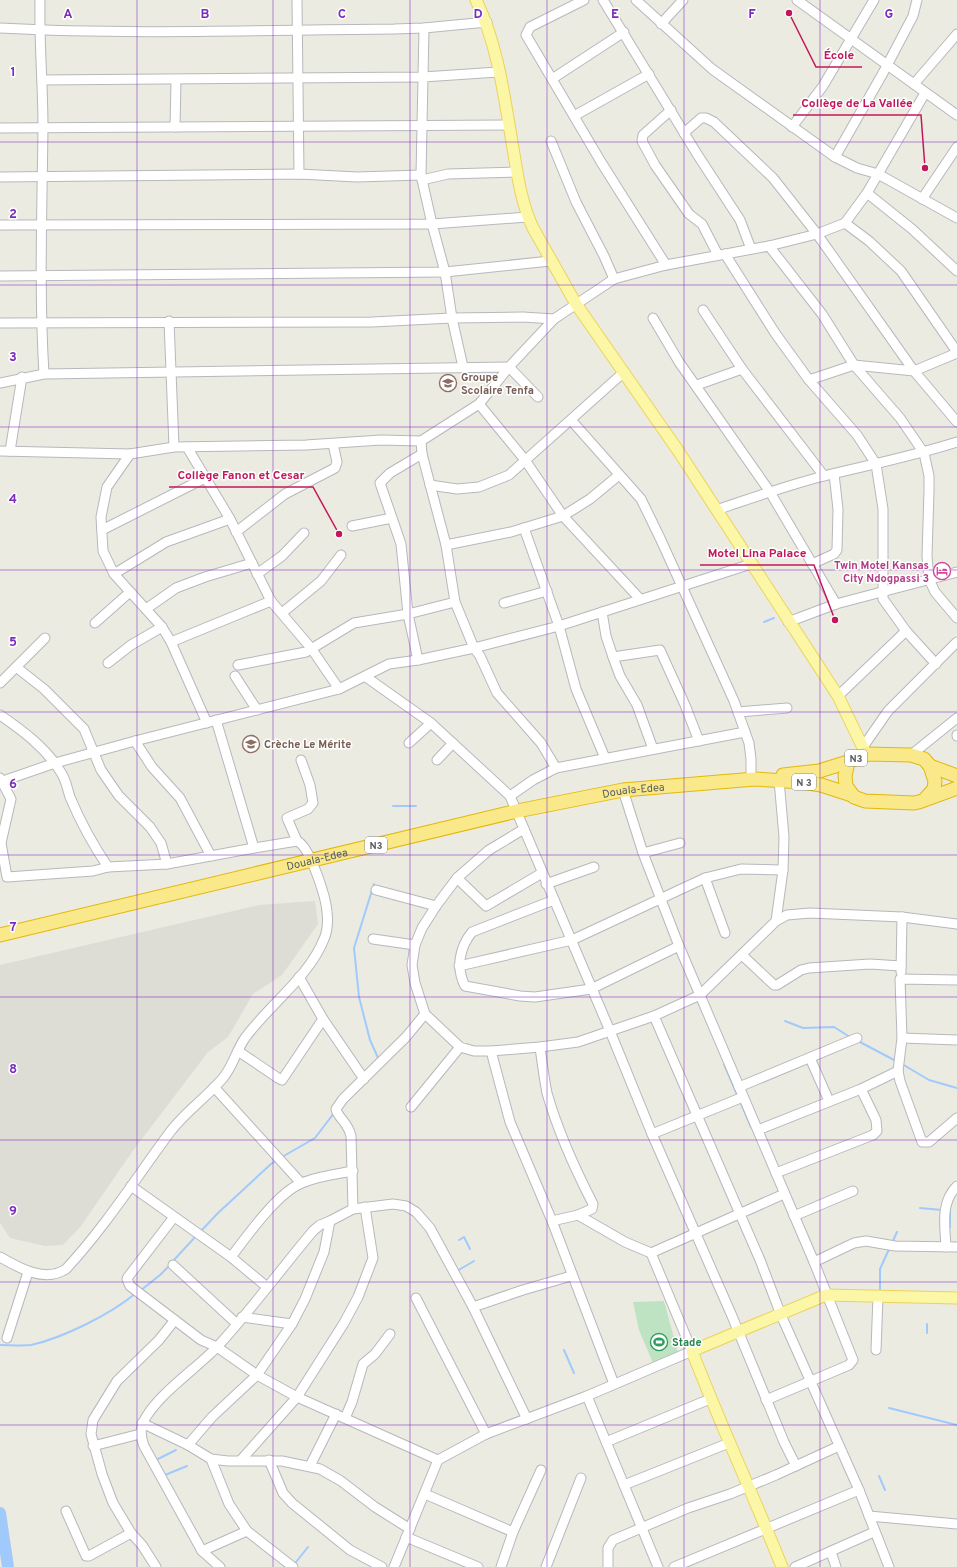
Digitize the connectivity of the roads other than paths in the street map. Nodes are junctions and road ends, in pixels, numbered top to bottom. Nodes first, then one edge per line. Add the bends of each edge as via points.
1 (40, 0) edge
2 (297, 0) edge
3 (476, 0) edge
4 (584, 0) edge
5 (603, 0) edge
6 (636, 0) edge
7 (683, 0) edge
8 (797, 0) edge
9 (874, 0) edge
10 (917, 0) edge
11 (486, 22) junction
12 (661, 24) junction
13 (0, 28) edge
14 (424, 28) junction
15 (39, 30) junction
16 (298, 30) junction
17 (624, 32) junction
18 (957, 34) edge
19 (850, 38) junction
20 (888, 64) junction
21 (498, 72) junction
22 (649, 74) junction
23 (297, 77) junction
24 (423, 77) junction
25 (552, 79) junction
26 (42, 80) junction
27 (176, 80) junction
28 (914, 84) junction
29 (925, 93) junction
30 (671, 110) junction
31 (957, 115) edge
32 (574, 116) junction
33 (509, 125) junction
34 (298, 126) junction
35 (422, 126) junction
36 (175, 127) junction
37 (792, 127) junction
38 (0, 128) edge
39 (43, 128) junction
40 (684, 133) junction
41 (551, 141) dead end
42 (957, 147) edge
43 (835, 157) junction
44 (517, 172) junction
45 (299, 174) junction
46 (878, 174) junction
47 (0, 177) edge
48 (41, 177) junction
49 (422, 177) junction
50 (868, 193) junction
51 (922, 199) junction
52 (527, 217) junction
53 (957, 218) edge
54 (845, 223) junction
55 (432, 224) junction
56 (0, 225) edge
57 (41, 226) junction
58 (817, 234) junction
59 (769, 246) junction
60 (750, 249) junction
61 (721, 255) junction
62 (550, 261) junction
63 (666, 265) junction
64 (957, 271) edge
65 (445, 272) junction
66 (0, 276) edge
67 (42, 276) junction
68 (614, 279) junction
69 (576, 304) junction
70 (703, 310) dead end
71 (452, 318) junction
72 (652, 318) dead end
73 (554, 319) junction
74 (169, 321) junction
75 (41, 322) junction
76 (0, 323) edge
77 (957, 352) edge
78 (854, 365) junction
79 (463, 367) junction
80 (509, 367) junction
81 (742, 369) junction
82 (914, 371) junction
83 (171, 372) junction
84 (624, 372) junction
85 (44, 374) junction
86 (22, 377) junction
87 (809, 380) junction
88 (0, 383) edge
89 (697, 385) junction
90 (538, 397) dead end
91 (479, 404) junction
92 (572, 420) junction
93 (957, 422) edge
94 (421, 441) junction
95 (957, 442) edge
96 (333, 444) junction
97 (174, 447) junction
98 (187, 448) junction
99 (0, 451) edge
100 (10, 452) junction
101 (924, 453) junction
102 (130, 454) junction
103 (422, 454) junction
104 (525, 460) junction
105 (876, 464) junction
106 (834, 474) junction
107 (619, 475) junction
108 (824, 476) junction
109 (205, 478) junction
110 (430, 485) junction
111 (770, 492) junction
112 (716, 510) junction
113 (563, 516) junction
114 (392, 518) junction
115 (230, 519) junction
116 (352, 526) dead end
117 (524, 528) junction
118 (102, 530) junction
119 (236, 532) junction
120 (304, 533) dead end
121 (446, 545) junction
122 (341, 555) dead end
123 (252, 563) junction
124 (751, 564) junction
125 (812, 564) junction
126 (957, 572) edge
127 (114, 574) junction
128 (257, 574) junction
129 (929, 579) junction
130 (683, 588) junction
131 (547, 591) junction
132 (882, 591) junction
133 (130, 592) junction
134 (640, 599) junction
135 (271, 601) junction
136 (455, 602) junction
137 (504, 603) dead end
138 (836, 604) junction
139 (146, 609) junction
140 (602, 612) junction
141 (282, 613) junction
142 (408, 614) junction
143 (957, 618) edge
144 (788, 622) junction
145 (96, 623) dead end
146 (559, 626) junction
147 (162, 628) junction
148 (906, 631) junction
149 (45, 638) dead end
150 (171, 642) junction
151 (957, 642) edge
152 (311, 648) junction
153 (474, 648) junction
154 (613, 658) junction
155 (418, 660) junction
156 (108, 663) dead end
157 (936, 664) junction
158 (238, 665) dead end
159 (16, 667) junction
160 (235, 676) dead end
161 (366, 677) junction
162 (0, 684) edge
163 (340, 689) junction
164 (838, 696) junction
165 (787, 708) dead end
166 (257, 710) junction
167 (738, 712) junction
168 (0, 715) edge
169 (957, 718) edge
170 (212, 722) junction
171 (431, 723) junction
172 (745, 732) junction
173 (135, 741) junction
174 (698, 741) junction
175 (409, 742) dead end
176 (453, 743) junction
177 (653, 749) junction
178 (864, 750) junction
179 (93, 753) junction
180 (912, 755) junction
181 (605, 758) junction
182 (301, 760) dead end
183 (437, 760) dead end
184 (848, 762) junction
185 (55, 763) junction
186 (930, 766) junction
187 (556, 768) junction
188 (957, 776) edge
189 (753, 779) junction
190 (1, 780) edge
191 (779, 780) junction
192 (957, 788) edge
193 (623, 790) junction
194 (852, 795) junction
195 (510, 796) junction
196 (924, 800) junction
197 (517, 811) junction
198 (524, 829) junction
199 (297, 841) junction
200 (680, 843) dead end
201 (254, 848) junction
202 (644, 853) junction
203 (211, 856) junction
204 (311, 860) junction
205 (166, 864) junction
206 (108, 867) junction
207 (594, 867) dead end
208 (783, 870) junction
209 (542, 873) junction
210 (4, 878) edge
211 (457, 878) junction
212 (705, 878) junction
213 (546, 884) junction
214 (376, 890) dead end
215 (554, 900) junction
216 (661, 900) junction
217 (436, 906) junction
218 (902, 917) junction
219 (776, 921) junction
220 (957, 924) edge
221 (725, 933) dead end
222 (0, 935) edge
223 (373, 939) dead end
224 (572, 940) junction
225 (415, 945) junction
226 (679, 946) junction
227 (742, 955) junction
228 (459, 966) junction
229 (901, 966) junction
230 (299, 977) junction
231 (900, 979) junction
232 (957, 980) edge
233 (591, 989) junction
234 (700, 995) junction
235 (425, 1014) junction
236 (654, 1016) junction
237 (323, 1019) junction
238 (610, 1031) junction
239 (856, 1038) dead end
240 (902, 1038) junction
241 (957, 1040) edge
242 (460, 1047) junction
243 (540, 1047) junction
244 (238, 1051) junction
245 (491, 1051) junction
246 (810, 1058) junction
247 (898, 1071) junction
248 (364, 1079) junction
249 (214, 1087) junction
250 (739, 1087) junction
251 (861, 1089) junction
252 (743, 1097) junction
253 (829, 1101) junction
254 (411, 1107) dead end
255 (698, 1116) junction
256 (957, 1118) edge
257 (758, 1130) junction
258 (652, 1134) junction
259 (353, 1171) junction
260 (776, 1173) junction
261 (302, 1183) junction
262 (131, 1186) junction
263 (957, 1186) edge
264 (853, 1191) dead end
265 (784, 1194) junction
266 (366, 1207) junction
267 (353, 1209) junction
268 (739, 1213) junction
269 (578, 1215) junction
270 (794, 1216) junction
271 (174, 1217) junction
272 (330, 1221) junction
273 (552, 1221) junction
274 (695, 1233) junction
275 (946, 1247) junction
276 (957, 1247) edge
277 (651, 1253) junction
278 (231, 1257) junction
279 (0, 1258) edge
280 (814, 1262) junction
281 (173, 1265) dead end
282 (28, 1272) junction
283 (571, 1276) junction
284 (267, 1287) junction
285 (826, 1295) junction
286 (878, 1296) junction
287 (416, 1298) dead end
288 (957, 1298) edge
289 (473, 1308) junction
290 (781, 1315) junction
291 (239, 1320) junction
292 (174, 1321) junction
293 (292, 1324) junction
294 (738, 1333) junction
295 (390, 1334) dead end
296 (7, 1338) dead end
297 (217, 1347) junction
298 (876, 1350) dead end
299 (692, 1351) junction
300 (257, 1375) junction
301 (811, 1381) junction
302 (614, 1384) junction
303 (297, 1396) junction
304 (587, 1396) junction
305 (710, 1399) junction
306 (766, 1400) junction
307 (340, 1416) junction
308 (526, 1419) junction
309 (142, 1423) junction
310 (140, 1434) junction
311 (486, 1434) junction
312 (606, 1442) junction
313 (729, 1443) junction
314 (188, 1445) junction
315 (93, 1446) junction
316 (839, 1446) junction
317 (211, 1459) junction
318 (241, 1460) junction
319 (268, 1460) junction
320 (438, 1460) junction
321 (310, 1466) junction
322 (796, 1466) junction
323 (541, 1470) dead end
324 (581, 1478) dead end
325 (624, 1485) junction
326 (749, 1485) junction
327 (859, 1490) junction
328 (425, 1494) junction
329 (66, 1511) dead end
330 (869, 1516) junction
331 (957, 1524) edge
332 (642, 1529) junction
333 (767, 1529) junction
334 (247, 1531) junction
335 (513, 1532) junction
336 (874, 1532) junction
337 (131, 1533) junction
338 (408, 1533) junction
339 (202, 1551) junction
340 (830, 1552) junction
341 (156, 1567) edge
342 (220, 1567) edge
343 (293, 1567) edge
344 (382, 1567) edge
345 (394, 1567) edge
346 (478, 1567) edge
347 (501, 1567) edge
348 (546, 1567) edge
349 (608, 1567) edge
350 (658, 1567) edge
351 (674, 1567) edge
352 (782, 1567) edge
353 (795, 1567) edge
354 (836, 1567) edge
355 (889, 1567) edge

1 - 15 street
2 - 16 street
3 - 11 main road
4 - 25 street via 530,27 527,31 526,34
5 - 17 street
6 - 12 street
7 - 12 street
8 - 19 street
9 - 19 street
10 - 20 street via 914,16
11 - 14 street
11 - 21 main road
12 - 37 street via 712,69
13 - 15 street
14 - 16 street
14 - 24 street
15 - 16 street
15 - 26 street
16 - 23 street
17 - 22 street
17 - 25 street
18 - 28 street
19 - 20 street
19 - 37 street via 823,86
20 - 28 street
20 - 43 street
21 - 24 street
21 - 33 main road
22 - 30 street
22 - 32 street
23 - 24 street
23 - 27 street
23 - 34 street
24 - 35 street
25 - 32 street
26 - 27 street
26 - 39 street
27 - 36 street
28 - 29 street
29 - 31 street
29 - 46 street
30 - 40 street
30 - 61 street via 643,135 642,141 655,165 689,214 702,224
32 - 63 street
33 - 35 street
33 - 44 main road
34 - 35 street
34 - 36 street
34 - 45 street
35 - 49 street
36 - 39 street
37 - 43 street
38 - 39 street
39 - 48 street
40 - 58 street via 701,118 714,122 773,178
40 - 60 street via 740,220
41 - 68 street via 576,202
42 - 51 street
43 - 46 street via 857,168
44 - 49 street
44 - 52 main road
45 - 48 street
45 - 49 street
46 - 50 street
46 - 51 street
47 - 48 street
48 - 57 street
49 - 55 street
50 - 54 street
50 - 64 street via 912,228
51 - 53 street
52 - 55 street
52 - 62 main road
54 - 58 street
54 - 77 street via 901,271
55 - 57 street
55 - 65 street
56 - 57 street
57 - 67 street
58 - 59 street
58 - 82 street
59 - 60 street
59 - 78 street via 822,314
60 - 61 street
61 - 63 street
61 - 87 street
62 - 65 street
62 - 69 main road
63 - 68 street
65 - 67 street
65 - 71 street
66 - 67 street
67 - 75 street
68 - 69 street
69 - 73 street
69 - 84 main road
70 - 81 street
71 - 73 street
71 - 74 street via 372,322
71 - 79 street
72 - 89 street via 679,362
73 - 80 street
74 - 75 street
74 - 83 street
75 - 76 street
75 - 85 street
77 - 82 street
78 - 82 street
78 - 87 street
78 - 101 street via 900,418
79 - 80 street
79 - 83 street
80 - 90 street
80 - 91 street
81 - 89 street
81 - 108 street
82 - 93 street
83 - 85 street
83 - 97 street
84 - 92 street
84 - 112 main road
85 - 86 street
86 - 88 street
86 - 100 street
87 - 105 street via 857,435
89 - 111 street
91 - 94 street
91 - 104 street
92 - 104 street
92 - 107 street
94 - 96 street via 381,440
94 - 103 street
95 - 101 street
96 - 98 street
96 - 119 street via 337,462 335,468 285,494
97 - 98 street
97 - 102 street
98 - 109 street
99 - 100 street
100 - 102 street
101 - 105 street
101 - 129 street via 929,476
102 - 118 street via 107,487 101,517
103 - 110 street
103 - 114 street via 390,473 380,483
104 - 110 street via 509,475 484,486 457,489
104 - 113 street
105 - 106 street
105 - 132 street via 883,509
106 - 108 street
106 - 125 street via 838,509 837,550 834,554
107 - 113 street via 597,494
107 - 130 street via 641,499
108 - 111 street
109 - 115 street
109 - 118 street
110 - 121 street
111 - 112 street
111 - 125 street
112 - 124 main road
113 - 117 street
113 - 134 street
114 - 116 street
114 - 142 street via 403,553
115 - 119 street
115 - 127 street via 166,542
117 - 121 street
117 - 131 street
118 - 127 street via 103,551
119 - 123 street
120 - 128 street via 282,556
121 - 136 street
122 - 141 street via 321,581
123 - 128 street
123 - 139 street via 176,588
124 - 130 street
124 - 144 main road
125 - 138 street
126 - 129 street
127 - 133 street
128 - 135 street
129 - 132 street
129 - 143 street via 935,592
130 - 134 street
130 - 167 street
131 - 137 street
131 - 146 street
132 - 138 street
132 - 148 street via 886,604
133 - 139 street
133 - 145 street
134 - 140 street
135 - 141 street
135 - 150 street
136 - 142 street
136 - 153 street
138 - 144 street
139 - 147 street
140 - 146 street
140 - 154 street
141 - 152 street
142 - 152 street via 354,623
142 - 155 street
144 - 164 main road
146 - 153 street
146 - 181 street via 576,689
147 - 150 street
147 - 156 street via 131,645
148 - 157 street
148 - 164 street
149 - 159 street
150 - 170 street
151 - 157 street
152 - 158 street via 306,652
152 - 163 street
153 - 155 street
153 - 187 street via 497,693 541,743
154 - 174 street via 660,650
154 - 177 street via 637,705
155 - 161 street via 389,664
157 - 178 street via 888,711
159 - 162 street
159 - 179 street via 44,689 80,724
160 - 166 street
161 - 163 street
161 - 171 street
163 - 166 street
164 - 178 main road
165 - 167 street
166 - 170 street
167 - 172 street
168 - 185 street via 35,742
169 - 180 street
170 - 173 street
170 - 201 street
171 - 175 street
171 - 176 street
172 - 174 street
172 - 189 street via 751,752
173 - 179 street
173 - 203 street via 152,767 180,798
174 - 177 street
176 - 183 street
176 - 195 street
177 - 181 street
178 - 180 highway, N3
178 - 184 highway, N3
179 - 185 street
179 - 205 street via 119,796 150,826 161,843
180 - 186 highway, N3 via 924,759
181 - 187 street
182 - 199 street via 313,803 308,809 287,818
184 - 189 highway, N 3 via 819,771
184 - 194 highway, N3 via 846,786
185 - 190 street
185 - 206 street via 65,779 70,796 97,851
186 - 188 highway, N3
186 - 196 highway via 935,775 934,788
187 - 195 street
189 - 191 highway, N 3
189 - 193 highway, Douala-Edea / N3
190 - 210 street via 11,799 1,843
191 - 194 highway, N 3 via 821,786
191 - 208 street via 784,837
192 - 196 highway
193 - 197 highway, Douala-Edea / N3
193 - 202 street
194 - 196 highway via 865,801 914,803
195 - 197 street
197 - 198 street
197 - 204 highway, Douala-Edea / N3
198 - 209 street
198 - 211 street via 489,850
199 - 201 street
199 - 204 street via 302,844
200 - 202 street
201 - 203 street
202 - 216 street
203 - 205 street
204 - 222 highway, Douala-Edea / N3
204 - 230 street via 324,897 328,926 318,951
205 - 206 street
206 - 210 street via 93,871
207 - 213 street
208 - 212 street via 741,868
208 - 219 street
209 - 211 street via 486,906
209 - 213 street
211 - 217 street
212 - 216 street
212 - 221 street
213 - 215 street
214 - 217 street
215 - 224 street
215 - 228 street via 472,932 461,953
216 - 224 street
216 - 226 street
217 - 225 street
218 - 219 street via 797,913
218 - 220 street
218 - 229 street
219 - 227 street
223 - 225 street
224 - 228 street
224 - 233 street
225 - 235 street via 412,965
226 - 233 street
226 - 234 street
227 - 229 street via 774,985 809,968 855,964
227 - 234 street
228 - 233 street via 462,980 469,988 535,997
229 - 231 street
230 - 237 street
230 - 244 street via 245,1038
231 - 232 street
231 - 240 street
233 - 238 street
234 - 236 street
234 - 250 street
235 - 242 street
235 - 248 street
236 - 238 street
236 - 255 street
237 - 244 street via 282,1080
237 - 248 street
238 - 243 street via 578,1042
238 - 258 street
239 - 246 street
240 - 241 street
240 - 247 street
242 - 245 street via 474,1051
242 - 254 street
243 - 245 street
243 - 269 street via 547,1092 556,1122 593,1204 592,1209
244 - 249 street via 229,1070
245 - 273 street via 510,1122
246 - 250 street
246 - 253 street
247 - 251 street
247 - 256 street via 922,1142 928,1142
248 - 259 street via 336,1109 337,1114 350,1128
249 - 261 street
249 - 262 street via 183,1116
250 - 252 street
251 - 253 street
251 - 260 street via 876,1120 877,1131 873,1135
252 - 255 street
252 - 257 street
253 - 257 street
255 - 258 street
255 - 268 street
257 - 260 street
258 - 274 street
259 - 261 street
259 - 267 street
260 - 265 street
261 - 278 street via 287,1192
262 - 271 street
262 - 282 street via 98,1233 66,1270 49,1275
263 - 275 street via 946,1202
264 - 270 street
265 - 268 street
265 - 270 street
266 - 267 street
266 - 289 street via 393,1204 406,1206 416,1212 430,1228
266 - 303 street via 373,1258 358,1297 344,1323
267 - 272 street
268 - 274 street
268 - 290 street
269 - 273 street
269 - 277 street via 625,1242
270 - 280 street
271 - 278 street
271 - 292 street via 127,1279 130,1286
272 - 284 street via 313,1231
272 - 293 street via 324,1252
273 - 283 street
274 - 277 street
274 - 294 street
275 - 276 street
275 - 280 street via 895,1246 866,1241
277 - 299 street
278 - 284 street
279 - 282 street
280 - 285 street
281 - 291 street
282 - 296 street
283 - 289 street
283 - 302 street
284 - 291 street
285 - 286 main road
285 - 290 main road
285 - 301 street via 853,1360 849,1365
286 - 288 main road
286 - 298 street
287 - 311 street
289 - 308 street
290 - 294 main road
290 - 301 street
291 - 293 street
291 - 297 street
292 - 297 street via 201,1340
292 - 315 street via 159,1340 117,1381 101,1405 93,1420
293 - 300 street
294 - 299 main road
294 - 306 street
295 - 307 street via 361,1368 352,1402
297 - 300 street
297 - 309 street via 167,1394
299 - 302 street
299 - 305 main road
300 - 303 street
300 - 314 street via 212,1417
301 - 306 street
301 - 316 street
302 - 304 street
303 - 307 street
303 - 318 street
304 - 308 street
304 - 312 street
305 - 312 street
305 - 313 main road
306 - 322 street
307 - 320 street
307 - 321 street
308 - 311 street
309 - 310 street
309 - 314 street
310 - 315 street
310 - 339 street via 144,1446
311 - 320 street
312 - 325 street
313 - 325 street
313 - 326 main road
314 - 317 street
315 - 337 street via 113,1503
316 - 322 street
316 - 327 street
317 - 318 street
317 - 334 street via 229,1504
318 - 319 street
319 - 321 street
319 - 344 street via 283,1493 292,1503 350,1550
320 - 328 street
321 - 338 street via 329,1473
322 - 326 street
323 - 335 street
324 - 348 street
325 - 332 street
326 - 332 street
326 - 333 main road
327 - 330 street
327 - 333 street
328 - 335 street
328 - 338 street
329 - 337 street via 86,1556
330 - 331 street
330 - 336 street
332 - 349 street via 610,1543
332 - 350 street
333 - 351 street
333 - 352 main road
334 - 339 street
334 - 343 street
335 - 347 street
336 - 340 street
336 - 355 street
337 - 341 street
338 - 345 street
338 - 346 street
339 - 342 street
340 - 353 street
340 - 354 street

